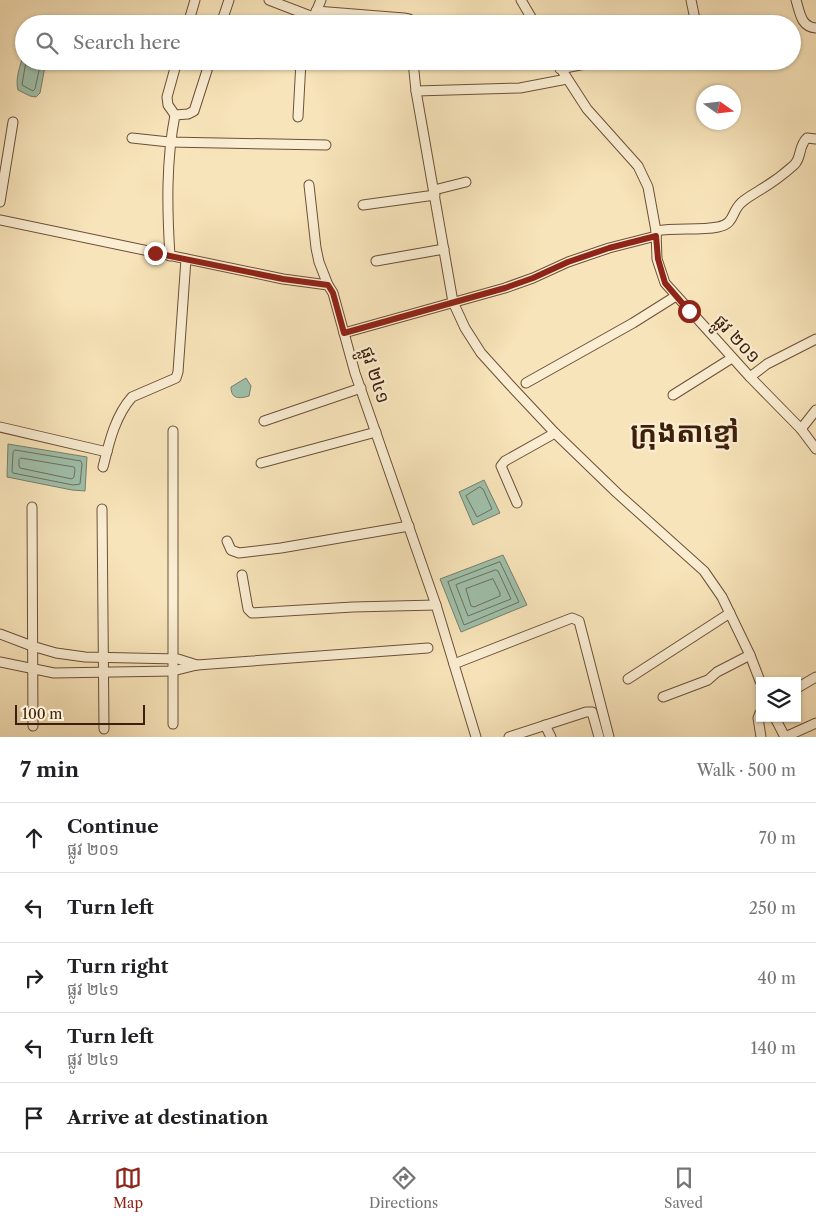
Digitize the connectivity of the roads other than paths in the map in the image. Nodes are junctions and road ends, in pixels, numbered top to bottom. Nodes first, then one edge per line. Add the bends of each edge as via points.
1 (195, 0) edge
2 (229, 0) edge
3 (268, 0) edge
4 (321, 0) edge
5 (521, 0) edge
6 (691, 0) edge
7 (796, 0) edge
8 (191, 15) edge
9 (225, 15) edge
10 (308, 15) edge
11 (314, 15) edge
12 (530, 15) edge
13 (694, 15) edge
14 (800, 15) edge
15 (801, 18) edge
16 (816, 28) edge
17 (175, 70) edge
18 (205, 70) edge
19 (301, 70) edge
20 (414, 70) edge
21 (561, 70) edge
22 (567, 79) junction
23 (416, 91) junction
24 (175, 115) junction
25 (298, 117) dead end
26 (13, 122) dead end
27 (132, 138) dead end
28 (816, 139) edge
29 (169, 142) junction
30 (326, 145) dead end
31 (466, 182) dead end
32 (309, 184) dead end
33 (434, 192) junction
34 (0, 202) edge
35 (363, 206) dead end
36 (0, 220) edge
37 (656, 234) junction
38 (444, 249) junction
39 (170, 256) junction
40 (186, 258) junction
41 (376, 262) dead end
42 (328, 285) junction
43 (676, 296) junction
44 (453, 302) junction
45 (344, 333) junction
46 (816, 339) edge
47 (732, 358) junction
48 (750, 377) junction
49 (526, 383) dead end
50 (361, 388) junction
51 (673, 395) dead end
52 (816, 410) edge
53 (264, 421) dead end
54 (0, 427) edge
55 (801, 429) junction
56 (173, 430) dead end
57 (376, 432) junction
58 (555, 433) junction
59 (816, 449) edge
60 (107, 452) junction
61 (261, 463) dead end
62 (103, 467) dead end
63 (517, 503) dead end
64 (32, 506) dead end
65 (102, 509) dead end
66 (409, 526) junction
67 (227, 541) dead end
68 (242, 575) dead end
69 (436, 605) junction
70 (730, 613) junction
71 (0, 634) edge
72 (32, 646) junction
73 (428, 648) dead end
74 (750, 655) junction
75 (103, 657) junction
76 (173, 658) junction
77 (0, 662) edge
78 (454, 664) junction
79 (197, 665) junction
80 (32, 669) junction
81 (173, 671) junction
82 (103, 673) junction
83 (758, 677) edge
84 (816, 677) edge
85 (628, 679) dead end
86 (801, 686) edge
87 (663, 697) dead end
88 (759, 722) edge
89 (777, 722) edge
90 (816, 722) edge
91 (173, 724) dead end
92 (545, 725) junction
93 (33, 726) dead end
94 (104, 729) dead end
95 (476, 737) edge
96 (508, 737) edge
97 (551, 737) edge
98 (599, 737) edge
99 (609, 737) edge
100 (761, 737) edge

1 - 8 street
2 - 9 street
3 - 10 street
4 - 11 street
5 - 12 street
6 - 13 street
7 - 14 street
15 - 16 street via 807,26
17 - 24 street via 167,98
18 - 24 street via 194,111
19 - 25 street
20 - 23 street
21 - 22 street, ផ្លូវ ២០១
22 - 23 street via 520,88
22 - 37 street, ផ្លូវ ២០១ via 587,108 638,166 648,187
23 - 33 street
24 - 29 street
26 - 34 street
27 - 29 street
28 - 37 street via 807,138 802,142 796,164 742,202 728,223 719,227 668,229
29 - 30 street
29 - 39 street
31 - 33 street
32 - 42 street, ផ្លូវ ២៤១ via 316,248
33 - 35 street
33 - 38 street
36 - 39 street
37 - 43 street, ផ្លូវ ២០១ via 658,259 665,283
37 - 44 street via 568,262 505,288
38 - 41 street
38 - 44 street
39 - 40 street
40 - 42 street via 283,279
40 - 60 street via 176,378 127,402 110,436
42 - 45 street, ផ្លូវ ២៤១
43 - 47 street, ផ្លូវ ២០១
43 - 49 street
44 - 45 street
44 - 58 street via 481,353
45 - 50 street, ផ្លូវ ២៤១
46 - 48 street via 767,364
47 - 48 street, ផ្លូវ ២០១
47 - 51 street
48 - 55 street, ផ្លូវ ២០១
50 - 53 street
50 - 57 street, ផ្លូវ ២៤១
52 - 55 street
54 - 60 street
55 - 59 street, ផ្លូវ ២០១
56 - 76 street
57 - 61 street
57 - 66 street, ផ្លូវ ២៤១
58 - 63 street via 501,466
58 - 70 street via 704,571
60 - 62 street
64 - 72 street
65 - 75 street
66 - 67 street via 239,553 231,550
66 - 69 street, ផ្លូវ ២៤១
68 - 69 street via 248,609 252,613
69 - 78 street, ផ្លូវ ២៤១
70 - 74 street
70 - 85 street
71 - 72 street
72 - 75 street via 56,653
72 - 80 street
73 - 79 street
74 - 83 street
74 - 87 street via 708,680
75 - 76 street
75 - 82 street
76 - 79 street
76 - 81 street
77 - 80 street
78 - 95 street, ផ្លូវ ២៤១
78 - 99 street via 576,619
79 - 81 street
80 - 82 street via 54,673
80 - 93 street
81 - 82 street
81 - 91 street
82 - 94 street
84 - 86 street
88 - 100 street
89 - 90 street via 785,737
92 - 96 street
92 - 97 street
92 - 98 street via 592,712

